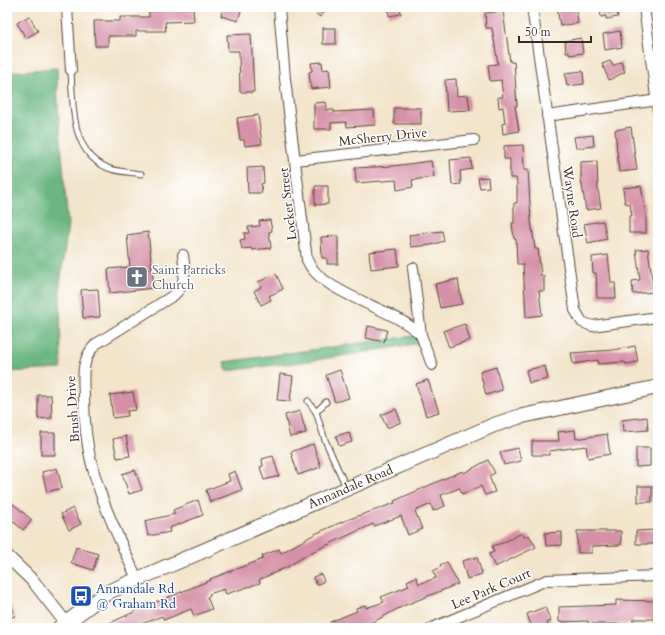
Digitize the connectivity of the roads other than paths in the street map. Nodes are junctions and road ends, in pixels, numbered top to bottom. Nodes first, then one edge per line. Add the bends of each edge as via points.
1 (67, 7) edge
2 (279, 7) edge
3 (532, 7) edge
4 (644, 7) edge
5 (71, 70) joint
6 (657, 100) edge
7 (658, 111) edge
8 (547, 116) junction
9 (474, 140) dead end
10 (296, 160) junction
11 (141, 174) dead end
12 (183, 255) dead end
13 (413, 268) dead end
14 (658, 318) edge
15 (421, 335) junction
16 (432, 365) dead end
17 (658, 387) edge
18 (308, 401) dead end
19 (326, 402) dead end
20 (316, 412) junction
21 (347, 488) junction
22 (7, 556) edge
23 (658, 576) edge
24 (137, 579) junction
25 (65, 626) edge
26 (432, 628) edge

1 - 5 street
2 - 10 street, Locker Street
3 - 8 street, Wayne Road
4 - 6 street
5 - 11 lane via 78,138 90,155 108,168
6 - 7 street
6 - 8 street
8 - 14 street, Wayne Road via 578,317 582,322 592,326
9 - 10 street, McSherry Drive
10 - 15 street, Locker Street via 307,260 310,267 327,283 404,321
12 - 24 street, Brush Drive via 185,274 180,289 174,296 96,344 90,350 83,367 85,422 91,464
13 - 15 street
15 - 16 street
17 - 21 main road, Annandale Road via 518,417 467,436
18 - 20 lane
19 - 20 lane
20 - 21 lane via 325,440
21 - 24 main road, Annandale Road
22 - 25 street via 34,581
23 - 26 street, Lee Park Court via 547,580
24 - 25 main road, Annandale Road via 108,592

